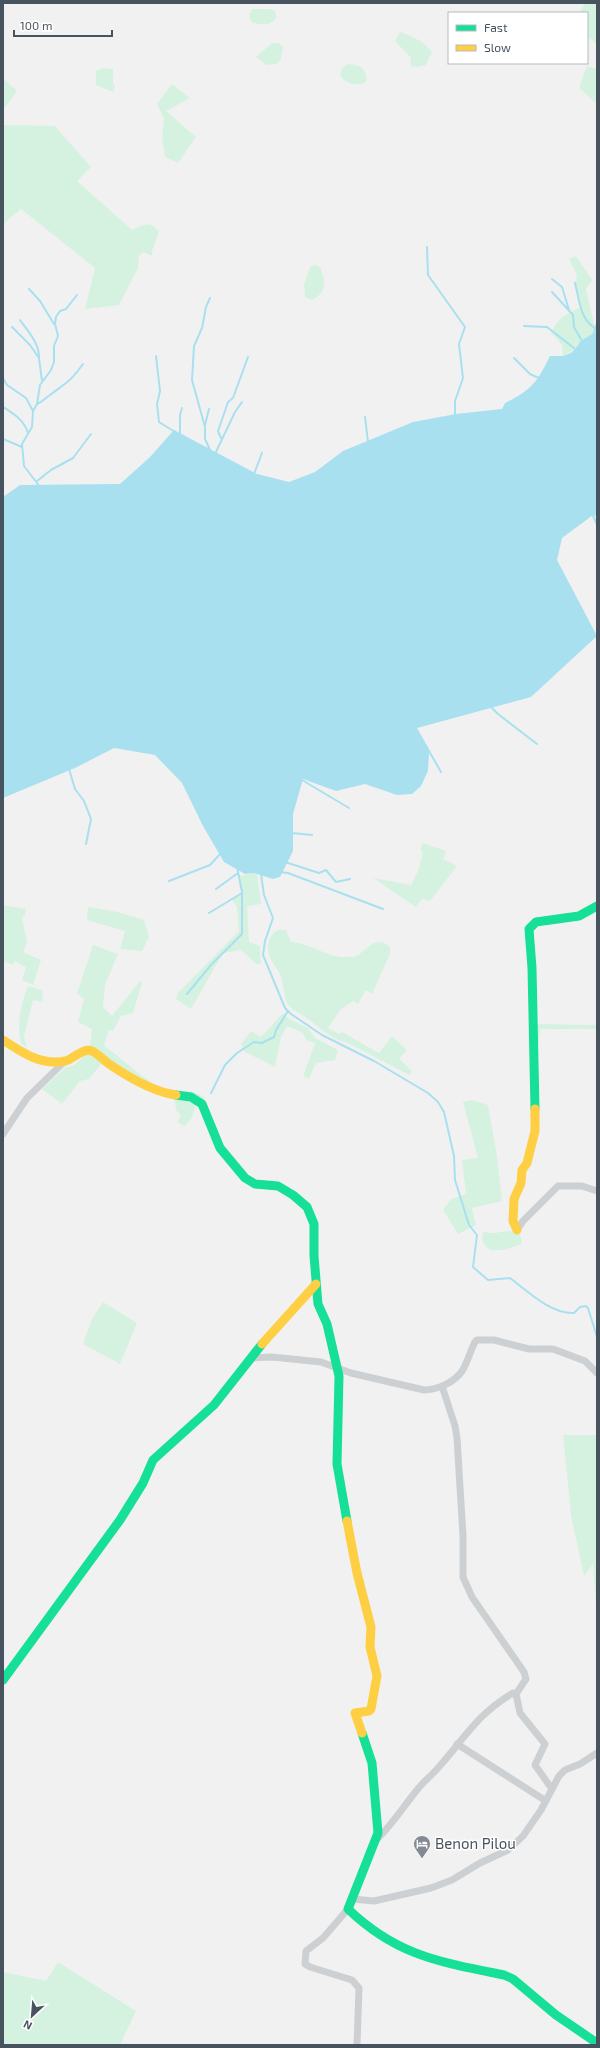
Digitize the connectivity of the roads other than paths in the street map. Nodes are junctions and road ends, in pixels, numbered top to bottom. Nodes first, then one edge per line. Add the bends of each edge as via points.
1 (597, 906) edge
2 (3, 1040) edge
3 (65, 1061) junction
4 (3, 1134) edge
5 (597, 1191) edge
6 (517, 1230) joint
7 (316, 1284) junction
8 (251, 1358) junction
9 (338, 1368) junction
10 (597, 1373) edge
11 (442, 1386) junction
12 (3, 1680) edge
13 (516, 1694) junction
14 (457, 1744) junction
15 (597, 1753) edge
16 (552, 1789) junction
17 (546, 1801) junction
18 (376, 1840) junction
19 (352, 1899) junction
20 (348, 1909) junction
21 (597, 2043) edge
22 (357, 2045) edge

1 - 6 street via 579,916 536,922 529,928 535,1131 514,1199 513,1221
2 - 3 street via 35,1059
3 - 4 street via 27,1098
3 - 7 street via 86,1050 92,1051 110,1066 153,1088 170,1095 191,1097 198,1101 220,1148 245,1178 255,1184 278,1186 307,1207 314,1224
5 - 6 street via 582,1186 558,1186
7 - 8 street
7 - 9 street via 318,1304 327,1324
8 - 9 street via 312,1360
8 - 12 street via 214,1405 153,1460 143,1483 120,1520
9 - 11 street via 424,1390
9 - 18 street via 337,1464 357,1573 371,1627 371,1654 377,1676 371,1709 355,1713 372,1763 378,1833
10 - 11 street via 585,1361 553,1349 529,1349 494,1340 477,1340 460,1373
11 - 13 street via 457,1438 463,1577 472,1597 524,1672 526,1679
13 - 14 street via 512,1693 482,1714
13 - 16 street via 520,1713 545,1744 535,1765
14 - 17 street
14 - 18 street via 417,1790 390,1827
15 - 16 street via 565,1770
16 - 17 street
17 - 19 street via 523,1836 513,1846 452,1880 387,1898 364,1901
18 - 19 street
19 - 20 street
20 - 21 street via 380,1938 406,1951 513,1979 551,2011
20 - 22 street via 323,1938 306,1951 306,1964 310,1968 356,1983 359,1988

